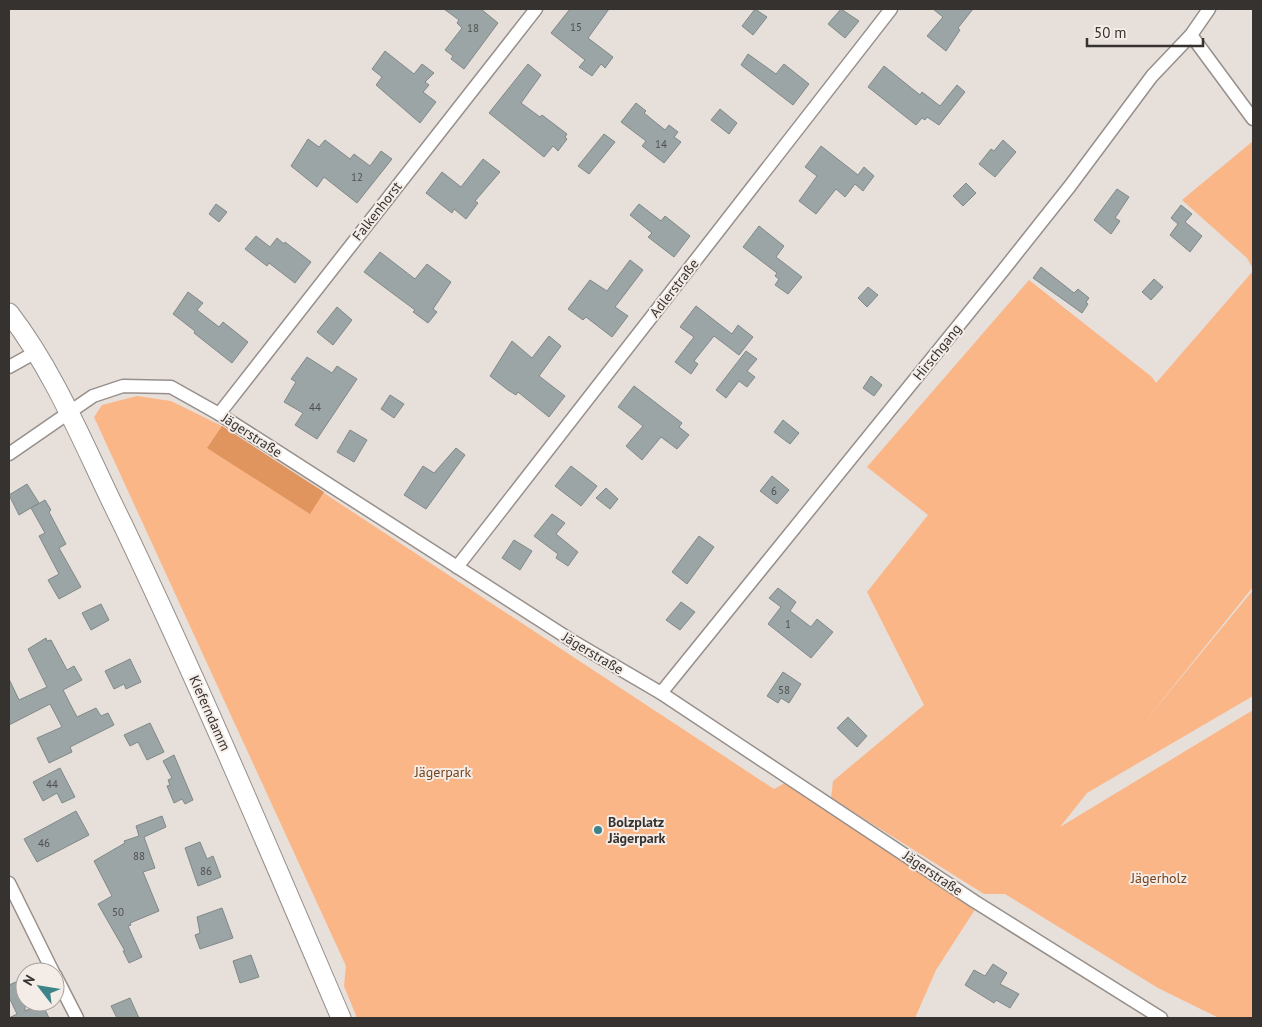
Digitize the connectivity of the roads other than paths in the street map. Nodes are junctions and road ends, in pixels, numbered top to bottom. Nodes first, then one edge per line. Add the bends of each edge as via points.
1 (536, 9) edge
2 (891, 9) edge
3 (1209, 9) edge
4 (1191, 35) junction
5 (1253, 119) edge
6 (9, 313) edge
7 (36, 352) junction
8 (9, 367) edge
9 (68, 412) junction
10 (219, 414) junction
11 (9, 454) edge
12 (457, 567) junction
13 (661, 693) junction
14 (9, 884) edge
15 (48, 962) edge
16 (65, 995) edge
17 (76, 1018) edge
18 (341, 1018) edge
19 (1161, 1018) edge

1 - 10 street, Falkenhorst
2 - 12 street, Adlerstraße
3 - 4 street, Hirschgang
4 - 5 street
4 - 13 street, Hirschgang via 1152,76 1001,273
6 - 7 street
7 - 8 street
7 - 9 street
9 - 10 street, Jägerstraße via 93,396 123,386 171,387
9 - 11 street, Jägerstraße
9 - 18 street, Kieferndamm via 178,640
10 - 12 street, Jägerstraße
12 - 13 street, Jägerstraße
13 - 19 street, Jägerstraße via 974,901
14 - 15 street
16 - 17 street

